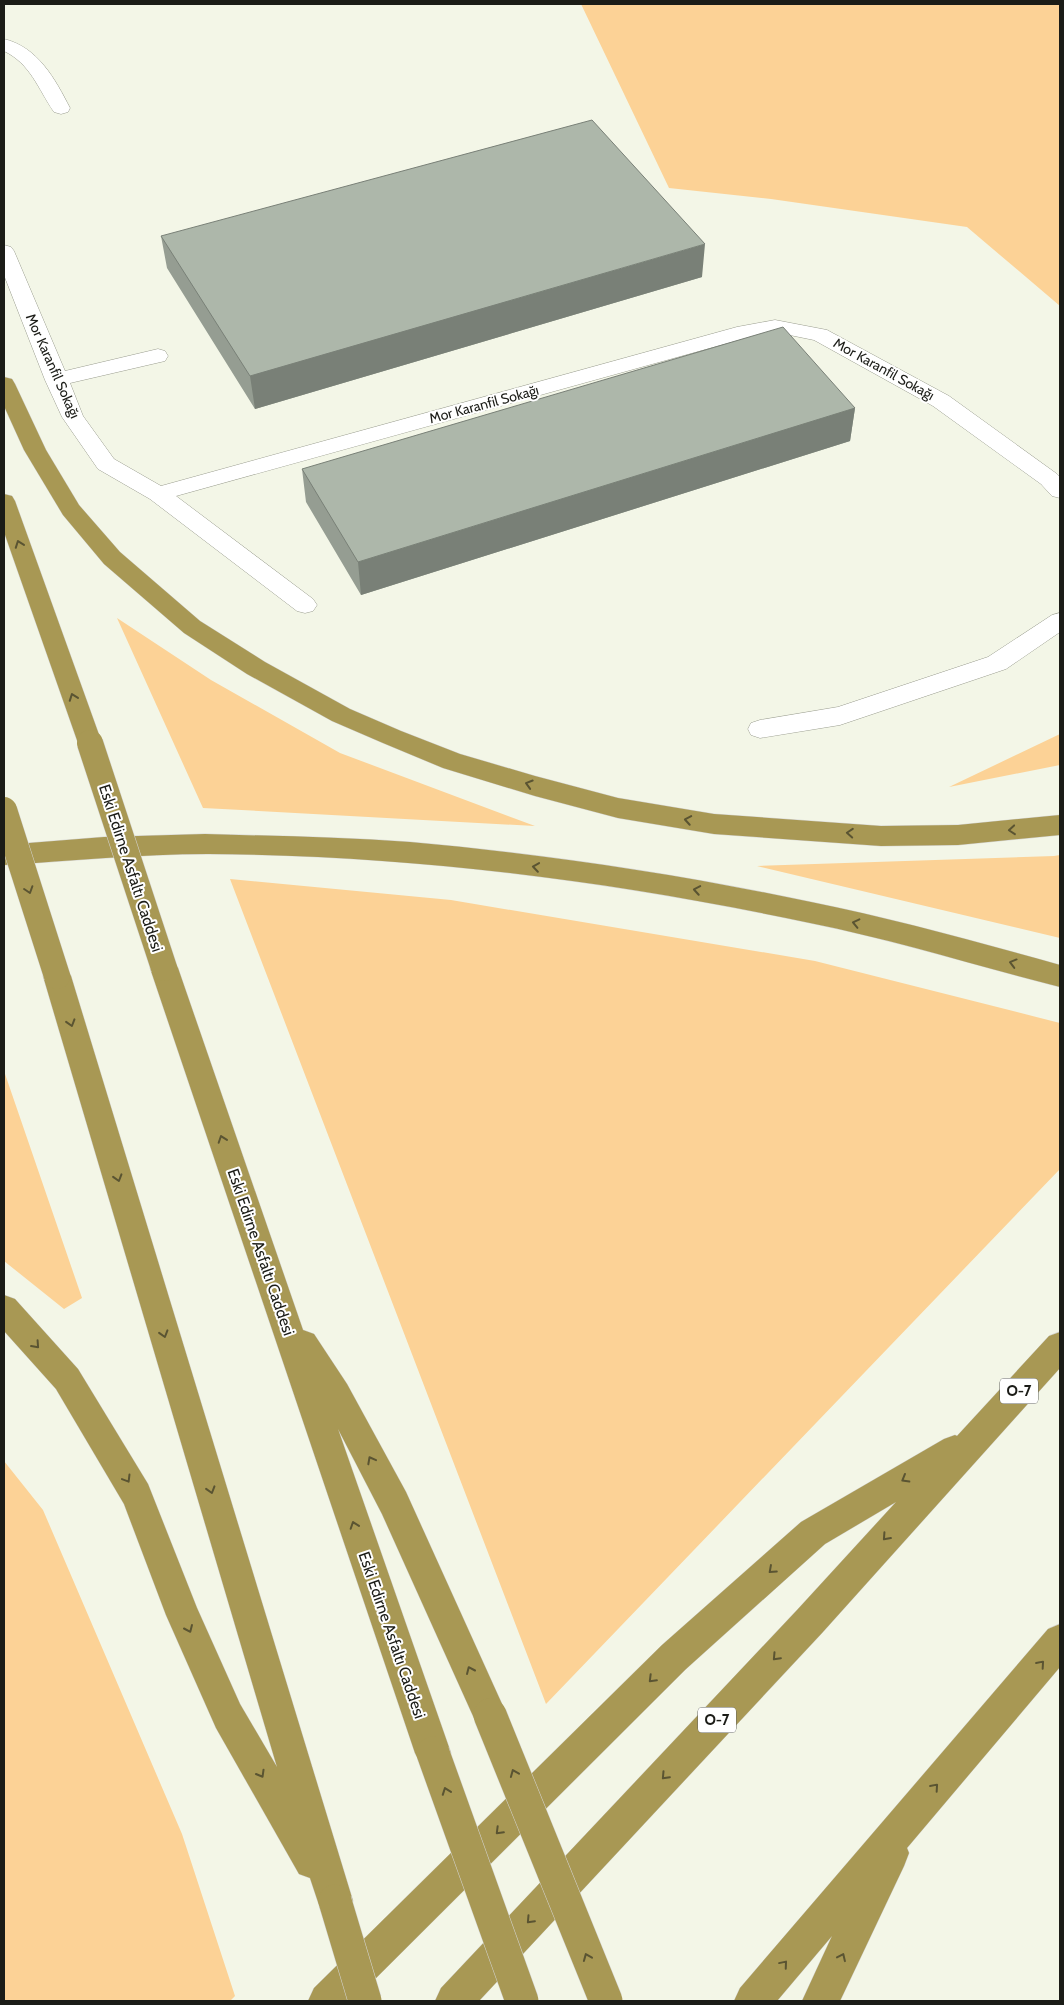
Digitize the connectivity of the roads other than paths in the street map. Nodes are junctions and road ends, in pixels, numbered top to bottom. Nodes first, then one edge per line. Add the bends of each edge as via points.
1 (4, 44) edge
2 (61, 108) dead end
3 (4, 251) edge
4 (158, 356) dead end
5 (56, 380) junction
6 (4, 384) edge
7 (1060, 491) edge
8 (158, 494) junction
9 (4, 501) edge
10 (305, 605) dead end
11 (1060, 621) edge
12 (760, 729) dead end
13 (4, 810) edge
14 (1060, 825) edge
15 (4, 855) edge
16 (1060, 976) edge
17 (279, 1305) junction
18 (4, 1309) edge
19 (1060, 1346) edge
20 (978, 1436) junction
21 (1060, 1642) edge
22 (906, 1821) junction
23 (335, 1901) junction
24 (327, 2001) edge
25 (365, 2001) edge
26 (454, 2001) edge
27 (522, 2001) edge
28 (606, 2001) edge
29 (753, 2001) edge
30 (821, 2001) edge

1 - 2 street via 17,49 39,67
3 - 5 street, Mor Karanfil Sokağı
4 - 5 street
5 - 8 street, Mor Karanfil Sokağı via 73,417 106,464
14 -> 6 highway via 958,835 882,836 714,824 618,808 535,786 452,761 392,737 341,715 256,668 192,627 112,558 71,510 35,450
7 - 8 street, Mor Karanfil Sokağı via 1050,479 941,401 820,335 775,326
8 - 10 street
17 -> 9 highway, Eski Edirne Asfaltı Caddesi, bridge via 90,743
11 - 12 street via 997,663 840,716
13 -> 23 highway, bridge via 57,976
16 -> 15 highway via 918,937 802,910 693,889 504,862 340,847 209,845 76,848
27 -> 17 highway, Eski Edirne Asfaltı Caddesi, bridge
28 -> 17 highway, bridge via 490,1715 394,1503 336,1394
18 -> 23 highway via 67,1379 137,1495 183,1615 228,1716
19 - 20 highway, O-7
20 -> 24 highway via 813,1533 674,1657
20 -> 26 highway, O-7 via 810,1621
22 -> 21 highway
29 -> 22 highway
30 -> 22 highway
23 - 25 highway, bridge

